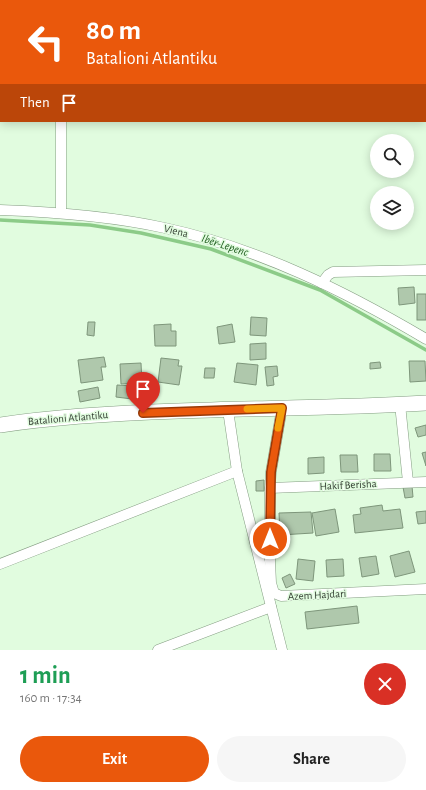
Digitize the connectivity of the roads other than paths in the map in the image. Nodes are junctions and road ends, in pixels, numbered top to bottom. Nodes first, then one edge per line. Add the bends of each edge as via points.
1 (61, 122) edge
2 (0, 210) edge
3 (61, 213) junction
4 (426, 270) edge
5 (322, 283) junction
6 (426, 339) edge
7 (426, 403) edge
8 (400, 404) junction
9 (282, 408) junction
10 (228, 410) junction
11 (0, 425) edge
12 (238, 471) junction
13 (408, 482) junction
14 (426, 482) edge
15 (270, 488) junction
16 (0, 564) edge
17 (426, 589) edge
18 (271, 607) junction
19 (158, 650) edge
20 (282, 650) edge

1 - 3 street
2 - 3 street, Viena
3 - 5 street, Viena via 113,218 216,241 267,259
4 - 5 street via 333,272
5 - 6 street, Viena via 383,313
7 - 8 street, Batalioni Atlantiku
8 - 9 street, Batalioni Atlantiku
8 - 13 street
9 - 10 street, Batalioni Atlantiku
9 - 15 street, Azem Hajdari
10 - 11 street, Batalioni Atlantiku via 114,414
10 - 12 street
12 - 16 street
12 - 18 street
13 - 14 street, Hakif Berisha
13 - 15 street, Hakif Berisha
15 - 17 street, Azem Hajdari via 271,583 277,595
18 - 19 street
18 - 20 street

